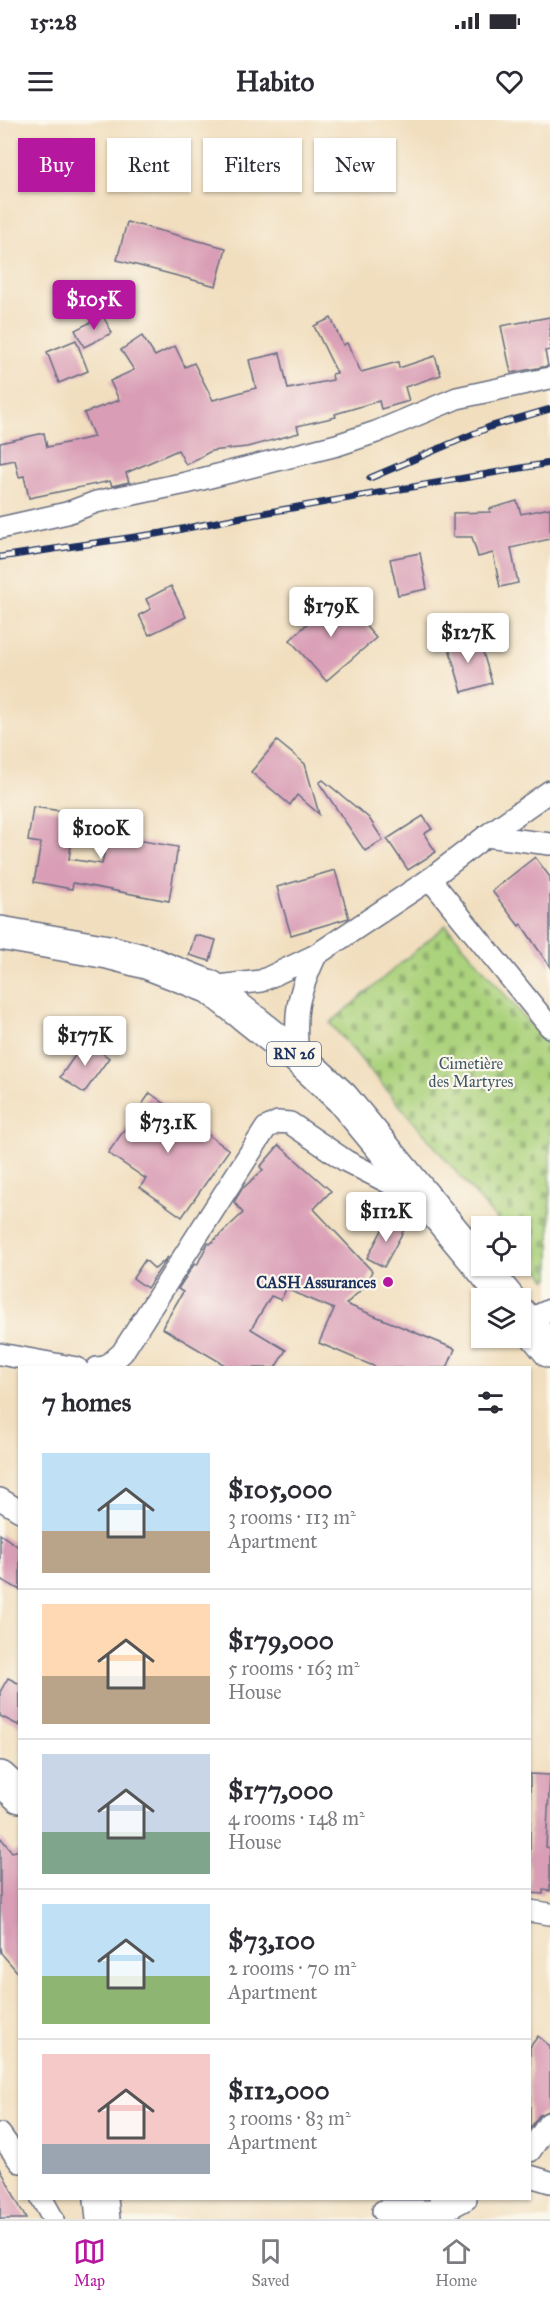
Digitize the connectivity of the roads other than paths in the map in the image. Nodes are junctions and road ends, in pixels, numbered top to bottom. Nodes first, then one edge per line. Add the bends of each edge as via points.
1 (550, 378) edge
2 (0, 528) edge
3 (550, 790) edge
4 (486, 836) junction
5 (550, 844) edge
6 (430, 879) junction
7 (0, 933) edge
8 (316, 955) junction
9 (210, 987) junction
10 (550, 1027) edge
11 (298, 1057) junction
12 (429, 1203) junction
13 (505, 1288) edge
14 (531, 1319) edge
15 (550, 1351) edge
16 (0, 1354) edge
17 (66, 1366) edge
18 (106, 1366) edge
19 (0, 1499) edge
20 (18, 1510) edge
21 (0, 1778) edge
22 (18, 1794) edge
23 (531, 1911) edge
24 (550, 1914) edge
25 (549, 2123) edge
26 (0, 2134) edge
27 (531, 2150) edge
28 (18, 2159) edge
29 (531, 2176) edge
30 (550, 2181) edge
31 (43, 2200) edge
32 (101, 2200) edge
33 (464, 2200) edge
34 (383, 2210) edge
35 (443, 2210) edge
36 (53, 2219) edge
37 (103, 2219) edge

1 - 2 street via 457,398 338,445
3 - 4 street
4 - 5 street
4 - 6 street
6 - 8 street
6 - 10 street
7 - 9 main road, RN 26 via 108,952
8 - 9 street via 261,981
8 - 11 street via 300,988 295,1023
9 - 11 main road, RN 26
11 - 12 main road, RN 26 via 342,1098
12 - 13 main road, RN 26
12 - 18 street via 346,1161 291,1123 278,1122 266,1128 122,1353
14 - 15 main road, RN 26
16 - 17 street
19 - 20 street
21 - 22 main road
23 - 24 street
25 - 27 street
26 - 28 street
29 - 30 street
31 - 36 street
32 - 37 main road
33 - 35 street
34 - 35 street

